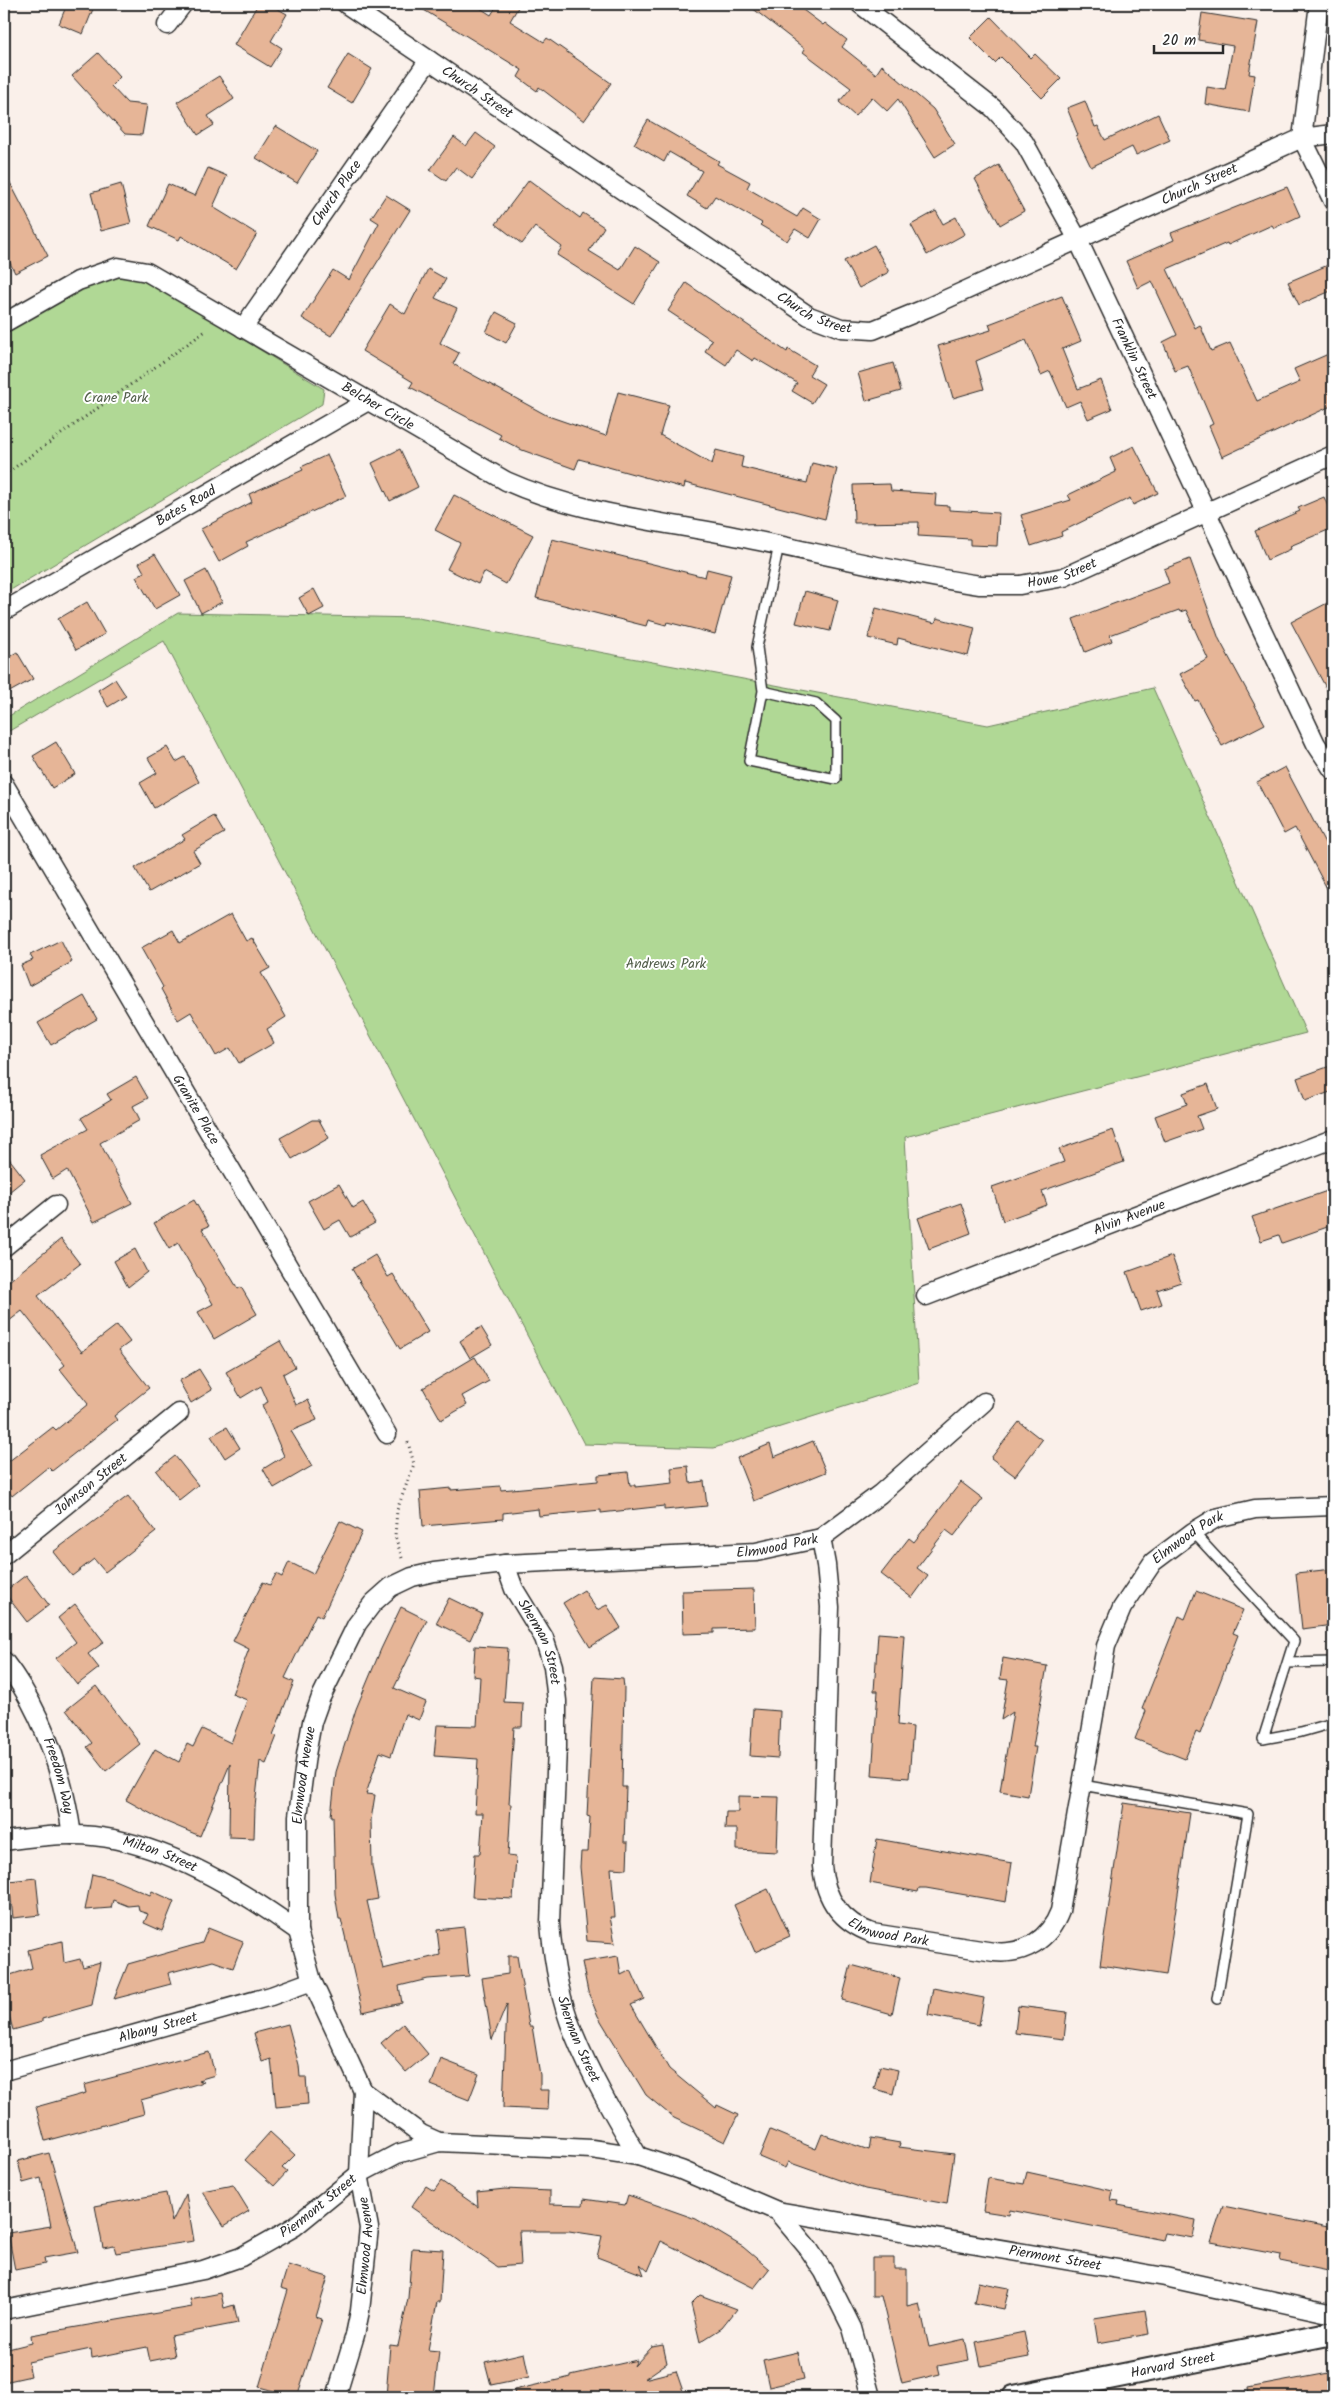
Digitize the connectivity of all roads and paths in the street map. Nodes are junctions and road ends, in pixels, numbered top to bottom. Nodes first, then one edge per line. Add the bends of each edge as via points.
1 (183, 4) edge
2 (346, 4) edge
3 (860, 4) edge
4 (1319, 4) edge
5 (167, 26) dead end
6 (429, 60) junction
7 (1333, 134) edge
8 (1302, 138) junction
9 (1333, 202) edge
10 (1077, 238) junction
11 (225, 317) junction
12 (4, 322) edge
13 (244, 328) junction
14 (368, 401) junction
15 (1333, 455) edge
16 (4, 475) edge
17 (1208, 512) junction
18 (776, 545) junction
19 (4, 611) edge
20 (763, 690) junction
21 (1333, 770) edge
22 (4, 784) edge
23 (1333, 1139) edge
24 (56, 1205) dead end
25 (4, 1247) edge
26 (926, 1296) dead end
27 (984, 1402) dead end
28 (179, 1413) dead end
29 (387, 1434) dead end
30 (405, 1435) dead end
31 (1333, 1506) edge
32 (1193, 1532) junction
33 (821, 1538) junction
34 (4, 1555) edge
35 (402, 1558) dead end
36 (505, 1564) junction
37 (4, 1660) edge
38 (1333, 1662) edge
39 (1287, 1663) junction
40 (1333, 1724) edge
41 (1082, 1784) junction
42 (72, 1834) junction
43 (4, 1841) edge
44 (298, 1931) junction
45 (312, 1980) junction
46 (1217, 1999) dead end
47 (4, 2070) edge
48 (364, 2091) junction
49 (439, 2142) junction
50 (638, 2156) junction
51 (359, 2174) junction
52 (777, 2211) junction
53 (4, 2310) edge
54 (1333, 2314) edge
55 (1333, 2333) edge
56 (336, 2397) edge
57 (871, 2397) edge
58 (1014, 2397) edge

1 - 5 street
2 - 6 street, Church Street
3 - 10 street, Franklin Street via 993,108 1024,142
4 - 8 street
6 - 10 street, Church Street via 809,316 841,328 873,330
6 - 13 street, Church Place
7 - 8 street, Church Street
8 - 9 street
8 - 10 street, Church Street
10 - 17 street, Franklin Street
11 - 12 street, Belcher Circle via 147,272 118,267 78,281
11 - 13 street, Belcher Circle
11 - 16 path
13 - 14 street, Belcher Circle
14 - 18 street, Belcher Circle via 530,492
14 - 19 street, Bates Road
15 - 17 street, Howe Street
17 - 18 street, Howe Street via 1071,574 1020,586 958,582
17 - 21 street, Franklin Street via 1316,744
18 - 20 lane via 757,647
20 - 20 lane via 749,761 836,779 836,721 816,703
22 - 29 street, Granite Place
23 - 26 street, Alvin Avenue
24 - 25 street
27 - 33 street via 880,1494
28 - 34 street, Johnson Street
30 - 35 path via 414,1464 397,1510 395,1536
31 - 32 street, Elmwood Park via 1255,1509 1216,1518
32 - 39 lane via 1294,1641
32 - 41 street, Elmwood Park via 1153,1562 1122,1608 1106,1646
33 - 36 street, Elmwood Park via 756,1552
33 - 41 street, Elmwood Park via 830,1607 822,1866 826,1890 844,1918 872,1934 937,1944 1002,1953 1031,1946 1049,1931 1060,1911
36 - 44 street, Elmwood Avenue via 434,1572 401,1581 373,1603 349,1636 312,1722 304,1763 298,1816
36 - 50 street, Sherman Street via 514,1589 544,1638 553,1666 557,1738 550,1923 563,2002 586,2060
37 - 42 street, Freedom Way via 20,1682 38,1718 68,1802
38 - 39 lane
39 - 40 lane via 1263,1739
41 - 46 lane via 1248,1814
42 - 43 street, Milton Street
42 - 44 street, Milton Street via 108,1838 155,1851 250,1898
44 - 45 street, Elmwood Avenue
45 - 47 street, Albany Street via 271,1996
45 - 48 street, Elmwood Avenue
48 - 49 street, Elmwood Avenue via 421,2134
48 - 51 street, Elmwood Avenue
49 - 50 street, Piermont Street via 592,2149
49 - 51 street, Piermont Street via 397,2154
50 - 52 street via 681,2170
51 - 53 street, Piermont Street via 294,2227 241,2257 203,2270
51 - 56 street, Elmwood Avenue via 369,2228 365,2276 355,2336
52 - 54 street, Piermont Street via 1165,2277
52 - 57 street via 824,2272 852,2328
55 - 58 street, Harvard Street

